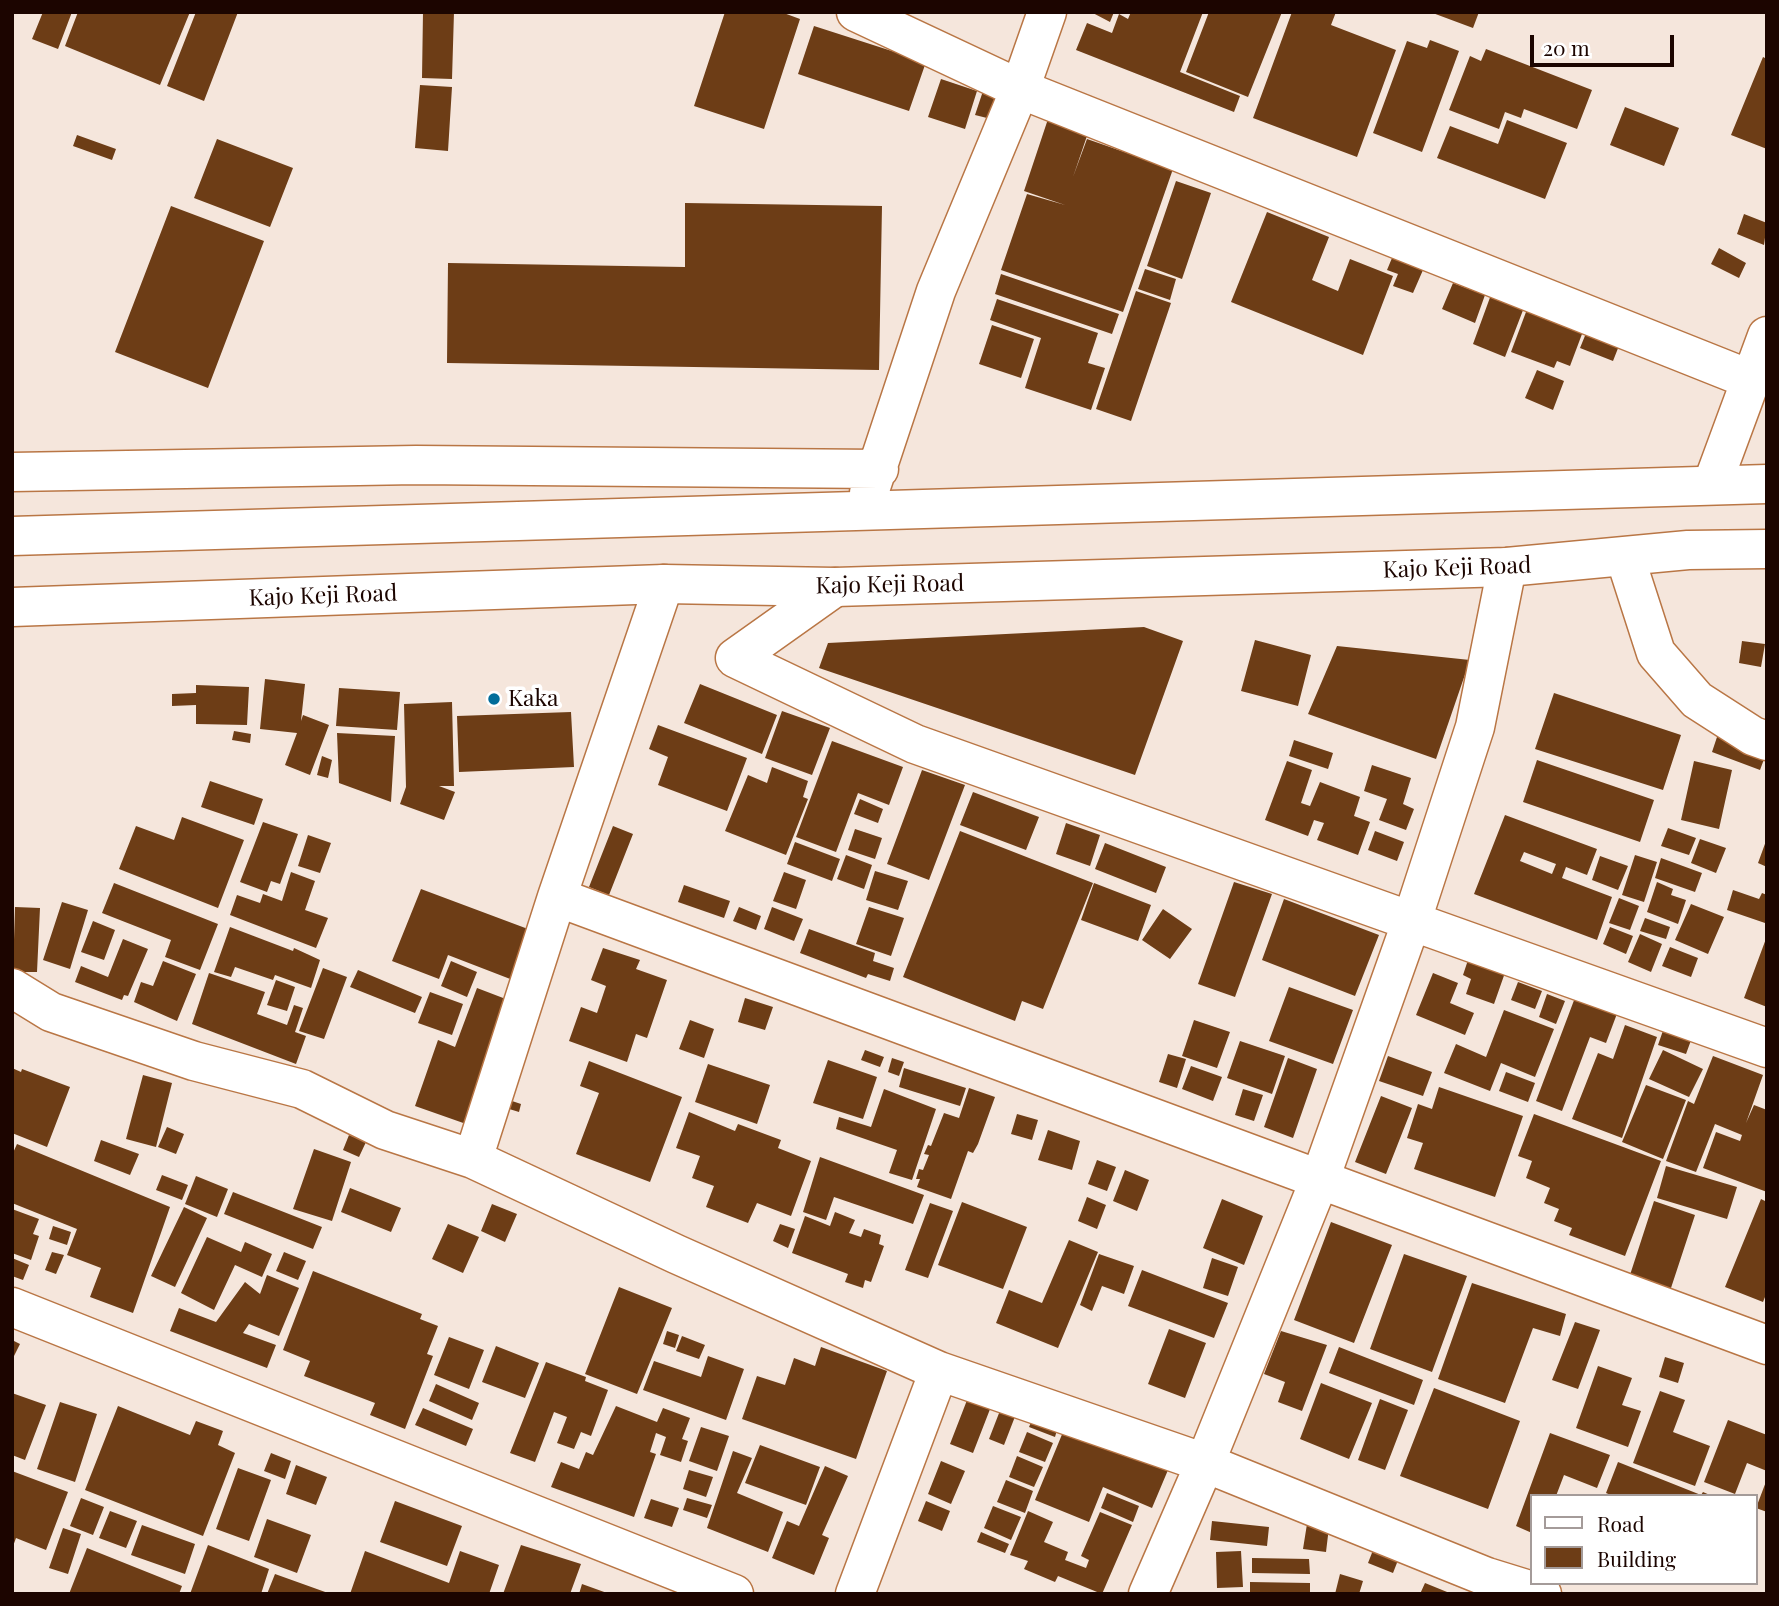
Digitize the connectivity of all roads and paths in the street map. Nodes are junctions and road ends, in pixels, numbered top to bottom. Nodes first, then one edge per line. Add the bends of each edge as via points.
1 (856, 12) edge
2 (1047, 12) edge
3 (1020, 89) junction
4 (1767, 335) edge
5 (1749, 379) junction
6 (879, 470) junction
7 (12, 472) edge
8 (1767, 484) edge
9 (1712, 485) junction
10 (862, 509) junction
11 (12, 536) edge
12 (1767, 549) edge
13 (1625, 558) junction
14 (1507, 567) junction
15 (664, 584) junction
16 (835, 587) junction
17 (12, 607) edge
18 (1767, 741) edge
19 (557, 897) junction
20 (1411, 923) junction
21 (12, 988) edge
22 (1767, 1048) edge
23 (473, 1158) junction
24 (1320, 1179) junction
25 (12, 1307) edge
26 (1767, 1345) edge
27 (939, 1371) junction
28 (1205, 1463) junction
29 (734, 1594) edge
30 (855, 1594) edge
31 (1148, 1594) edge
32 (1542, 1594) edge

1 - 3 street
2 - 3 street
3 - 5 street
3 - 6 street via 936,291
4 - 5 street
5 - 9 street
6 - 7 street via 402,466
6 - 10 street
8 - 9 street
9 - 10 street
10 - 11 street
12 - 13 street, Kajo Keji Road via 1688,550
13 - 14 street, Kajo Keji Road
13 - 18 street via 1656,653 1697,700
14 - 16 street, Kajo Keji Road
14 - 20 street via 1475,727
15 - 16 street, Kajo Keji Road
15 - 17 street, Kajo Keji Road
15 - 19 street
16 - 20 street via 735,658 915,744
19 - 23 street
19 - 24 street
20 - 22 street
20 - 24 street
21 - 23 street via 51,1012 194,1061 302,1089 385,1130
23 - 27 street
24 - 26 street
24 - 28 street
25 - 29 street
27 - 28 street
27 - 30 street
28 - 31 street
28 - 32 street via 1487,1577

